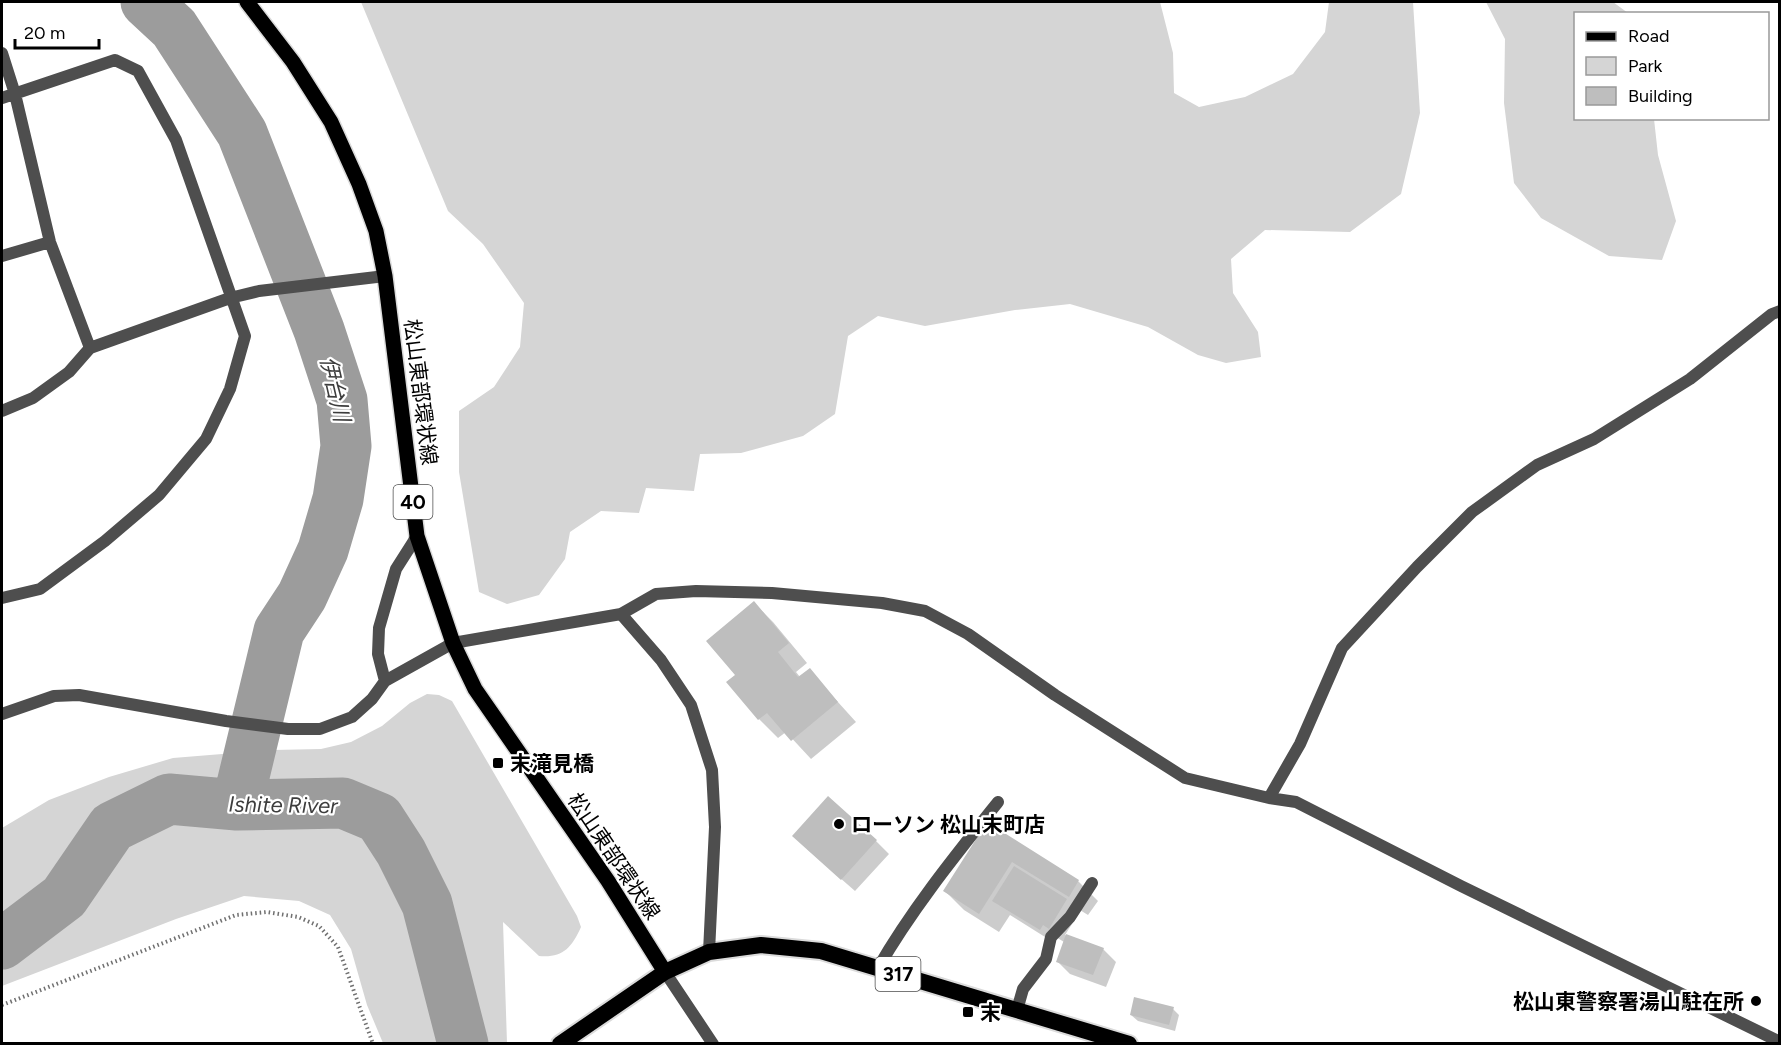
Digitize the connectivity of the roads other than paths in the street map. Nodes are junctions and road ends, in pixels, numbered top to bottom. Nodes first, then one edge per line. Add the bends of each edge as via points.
1 (247, 2) edge
2 (2, 53) edge
3 (15, 94) junction
4 (2, 98) edge
5 (50, 242) junction
6 (2, 256) edge
7 (385, 276) junction
8 (230, 298) junction
9 (1779, 311) edge
10 (90, 348) junction
11 (2, 411) edge
12 (417, 536) junction
13 (2, 598) edge
14 (621, 614) junction
15 (453, 643) junction
16 (385, 681) junction
17 (2, 714) edge
18 (1269, 798) junction
19 (998, 802) dead end
20 (1092, 883) dead end
21 (709, 952) junction
22 (878, 968) junction
23 (666, 972) junction
24 (1017, 1010) junction
25 (1779, 1042) edge
26 (560, 1044) edge
27 (713, 1044) edge
28 (1129, 1044) edge

1 - 7 main road, 松山東部環状線 / 40 via 293,62 331,122 376,231
2 - 3 street
3 - 4 street
3 - 5 street
3 - 8 street via 115,60 138,71 176,140
5 - 6 street
5 - 10 street
7 - 8 street
7 - 12 main road, 松山東部環状線 / 40
8 - 10 street
8 - 13 street via 245,336 230,389 206,439 159,495 105,541 40,589
9 - 18 street via 1690,379 1593,439 1537,465 1472,512 1342,648 1300,744
10 - 11 street via 69,372 33,398
12 - 15 main road, 松山東部環状線 / 40
12 - 16 street via 396,569 379,628 378,654
14 - 15 street
14 - 18 street via 656,594 696,591 772,593 925,611 968,634 1185,778
14 - 21 street via 661,660 691,705 712,770 715,827
15 - 16 street
15 - 23 main road, 松山東部環状線 / 40 via 475,689
16 - 17 street via 352,717 320,729 226,721 80,695 54,696
18 - 25 street via 1296,802
19 - 22 street via 936,879
20 - 24 street via 1071,917 1051,937 1046,959 1023,989
21 - 22 highway, 317 via 761,945 821,951
21 - 23 highway, 317
22 - 24 highway, 317
23 - 26 highway, 317
23 - 27 street
24 - 28 highway, 317

